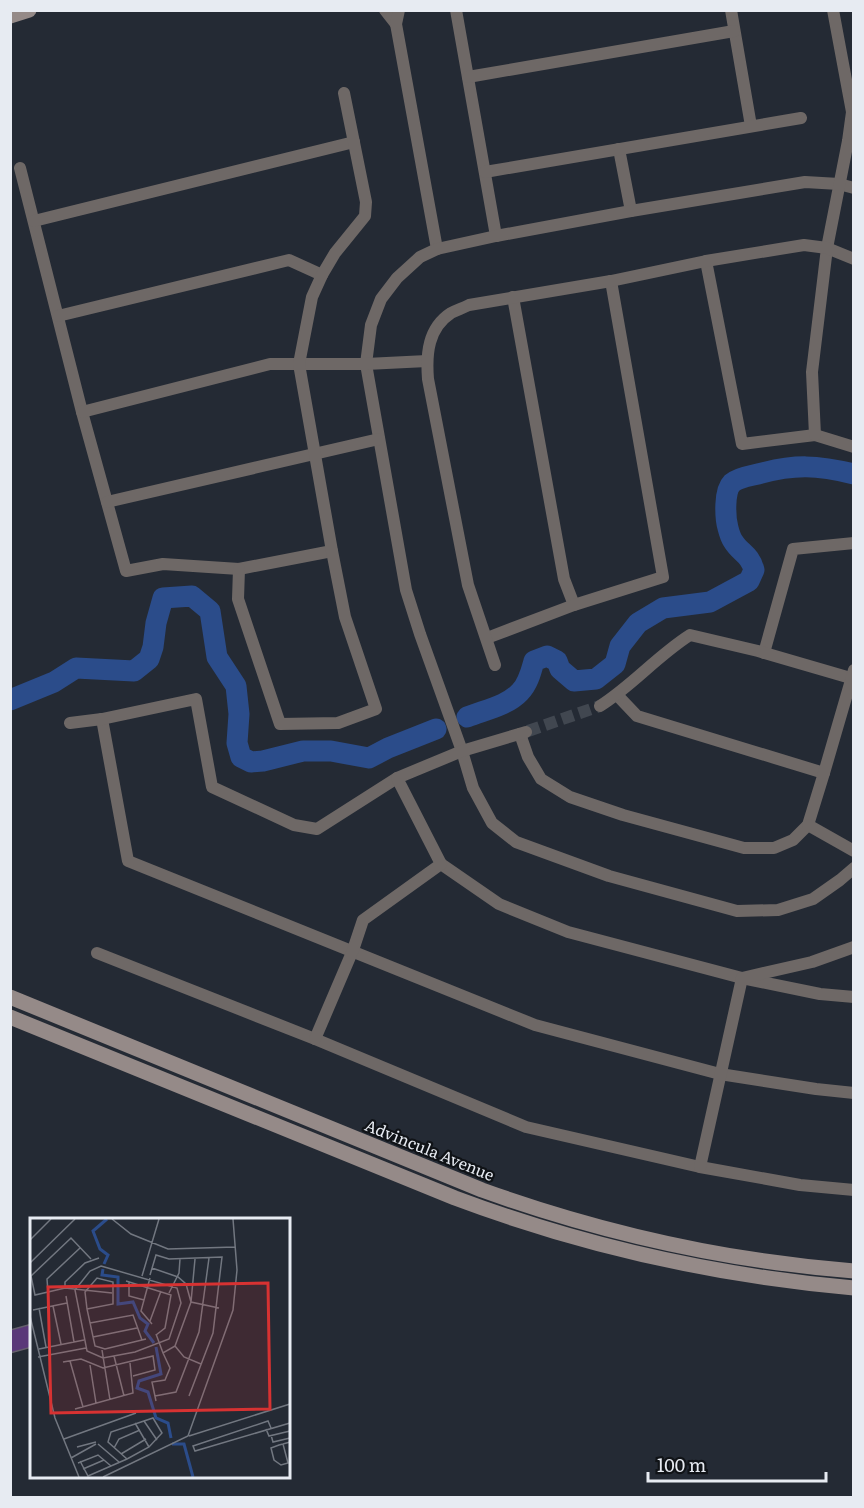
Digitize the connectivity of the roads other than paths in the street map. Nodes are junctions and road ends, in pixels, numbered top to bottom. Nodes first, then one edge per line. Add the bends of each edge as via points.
1 (29, 10) edge
2 (385, 10) edge
3 (399, 10) edge
4 (456, 10) edge
5 (731, 10) edge
6 (833, 10) edge
7 (10, 16) edge
8 (396, 24) junction
9 (734, 31) junction
10 (468, 77) junction
11 (344, 93) dead end
12 (853, 112) edge
13 (801, 118) dead end
14 (751, 126) junction
15 (354, 142) junction
16 (619, 149) junction
17 (20, 168) dead end
18 (485, 172) junction
19 (839, 184) junction
20 (854, 188) edge
21 (631, 211) junction
22 (34, 220) junction
23 (496, 236) junction
24 (827, 248) junction
25 (437, 249) junction
26 (854, 259) edge
27 (706, 261) junction
28 (322, 275) junction
29 (611, 281) junction
30 (513, 297) junction
31 (58, 316) junction
32 (427, 361) junction
33 (299, 364) junction
34 (366, 364) junction
35 (82, 412) junction
36 (815, 435) junction
37 (379, 439) junction
38 (854, 447) edge
39 (314, 453) junction
40 (107, 502) junction
41 (854, 543) edge
42 (332, 551) junction
43 (239, 569) junction
44 (574, 605) junction
45 (487, 638) junction
46 (764, 653) junction
47 (495, 665) dead end
48 (853, 676) edge
49 (617, 695) junction
50 (600, 706) tunnel mouth
51 (102, 719) junction
52 (70, 723) dead end
53 (462, 751) junction
54 (824, 773) junction
55 (397, 778) junction
56 (808, 825) junction
57 (854, 850) edge
58 (441, 864) junction
59 (854, 868) edge
60 (854, 947) edge
61 (353, 950) junction
62 (97, 952) dead end
63 (742, 978) junction
64 (10, 997) edge
65 (854, 997) edge
66 (10, 1017) edge
67 (315, 1039) junction
68 (119, 1041) junction
69 (113, 1058) junction
70 (720, 1074) junction
71 (854, 1093) edge
72 (700, 1167) junction
73 (854, 1190) edge
74 (854, 1271) edge
75 (854, 1288) edge

1 - 7 main road
2 - 8 street
3 - 8 street
4 - 10 street
5 - 9 street
6 - 12 street
8 - 25 street
9 - 10 street
9 - 14 street
10 - 18 street
11 - 15 street
12 - 19 street
13 - 14 street
14 - 16 street
15 - 22 street
15 - 28 street via 366,202 365,216
16 - 18 street
16 - 21 street
17 - 22 street
18 - 23 street
19 - 20 street
19 - 21 street via 805,182
19 - 24 street
21 - 23 street
22 - 31 street
23 - 25 street
24 - 26 street
24 - 27 street via 804,245
24 - 36 street via 812,372
25 - 34 street via 420,257 381,299 371,325
27 - 29 street
27 - 36 street via 741,444
28 - 31 street via 289,260
28 - 33 street via 312,297
29 - 30 street
29 - 44 street via 663,577
30 - 32 street via 469,305 450,314 429,344
30 - 44 street via 564,579
31 - 35 street
32 - 34 street
32 - 45 street via 468,585
33 - 34 street
33 - 35 street via 270,364
33 - 39 street
34 - 37 street
35 - 40 street
36 - 38 street
37 - 39 street
37 - 53 street via 406,590
39 - 40 street
39 - 42 street
40 - 43 street via 126,571 163,564
41 - 46 street via 793,549
42 - 43 street
42 - 43 street via 345,617 376,709 338,723 280,724 238,598
44 - 45 street
45 - 47 street
46 - 48 street
46 - 49 street via 690,635
48 - 54 street
49 - 50 street
49 - 54 street via 637,716
51 - 52 street
51 - 55 street via 196,699 212,787 294,825 317,829
51 - 61 street via 128,861
53 - 55 street
53 - 56 street via 524,733 528,757 541,779 570,797 744,848 774,848 793,840
53 - 59 street via 473,788 492,824 516,842 609,876 737,911 778,910 813,899
54 - 56 street
55 - 58 street
56 - 57 street
58 - 61 street via 363,920
58 - 63 street via 499,904 568,932
60 - 63 street via 812,962
61 - 67 street
61 - 70 street via 536,1025
62 - 67 street
63 - 65 street
63 - 70 street
64 - 68 main road, Advincula Avenue
66 - 69 main road
67 - 72 street via 526,1127
68 - 69 main road
68 - 74 main road, Advincula Avenue via 482,1190 548,1213 729,1256
69 - 75 main road via 525,1223 695,1266
70 - 71 street
70 - 72 street
72 - 73 street via 800,1185

